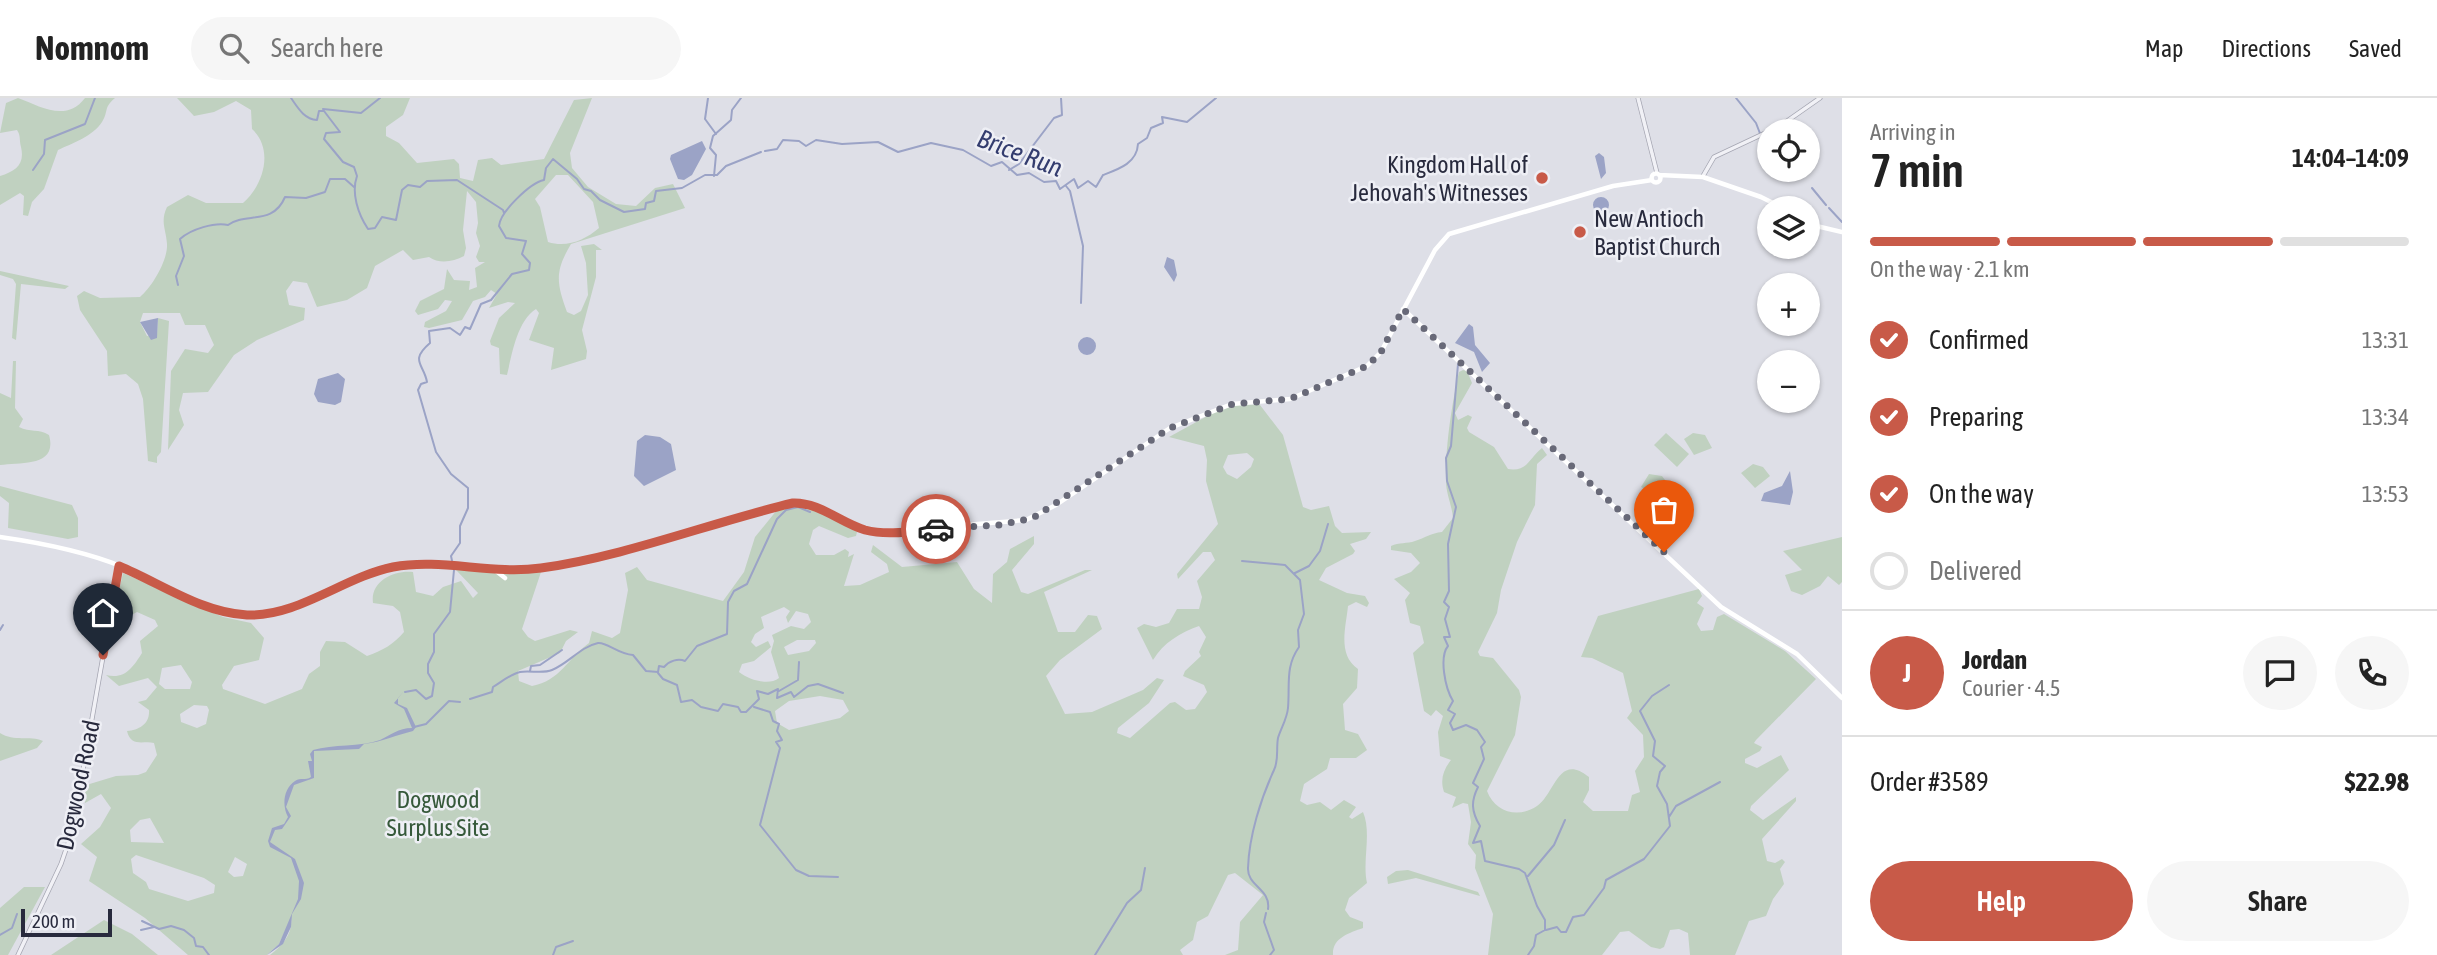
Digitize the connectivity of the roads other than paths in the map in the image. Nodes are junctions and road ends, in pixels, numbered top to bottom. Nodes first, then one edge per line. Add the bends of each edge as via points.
1 (1638, 98) edge
2 (1820, 98) edge
3 (1656, 176) junction
4 (1703, 177) junction
5 (1758, 196) edge
6 (1820, 227) edge
7 (1842, 232) edge
8 (1403, 309) junction
9 (0, 537) edge
10 (119, 566) junction
11 (492, 569) junction
12 (505, 578) dead end
13 (1842, 698) edge
14 (18, 955) edge

1 - 3 street
2 - 4 street via 1794,117 1714,157
3 - 4 main road
3 - 8 main road via 1448,234
4 - 5 main road
6 - 7 main road
8 - 11 main road via 1381,352 1367,366 1290,399 1233,404 1170,428 1026,520 878,532 793,503 581,561
8 - 13 main road via 1721,607 1788,648
9 - 10 main road via 58,547
10 - 11 main road via 216,610 250,615 279,611 379,570 415,564
10 - 14 street, Dogwood Road via 72,832
11 - 12 main road

